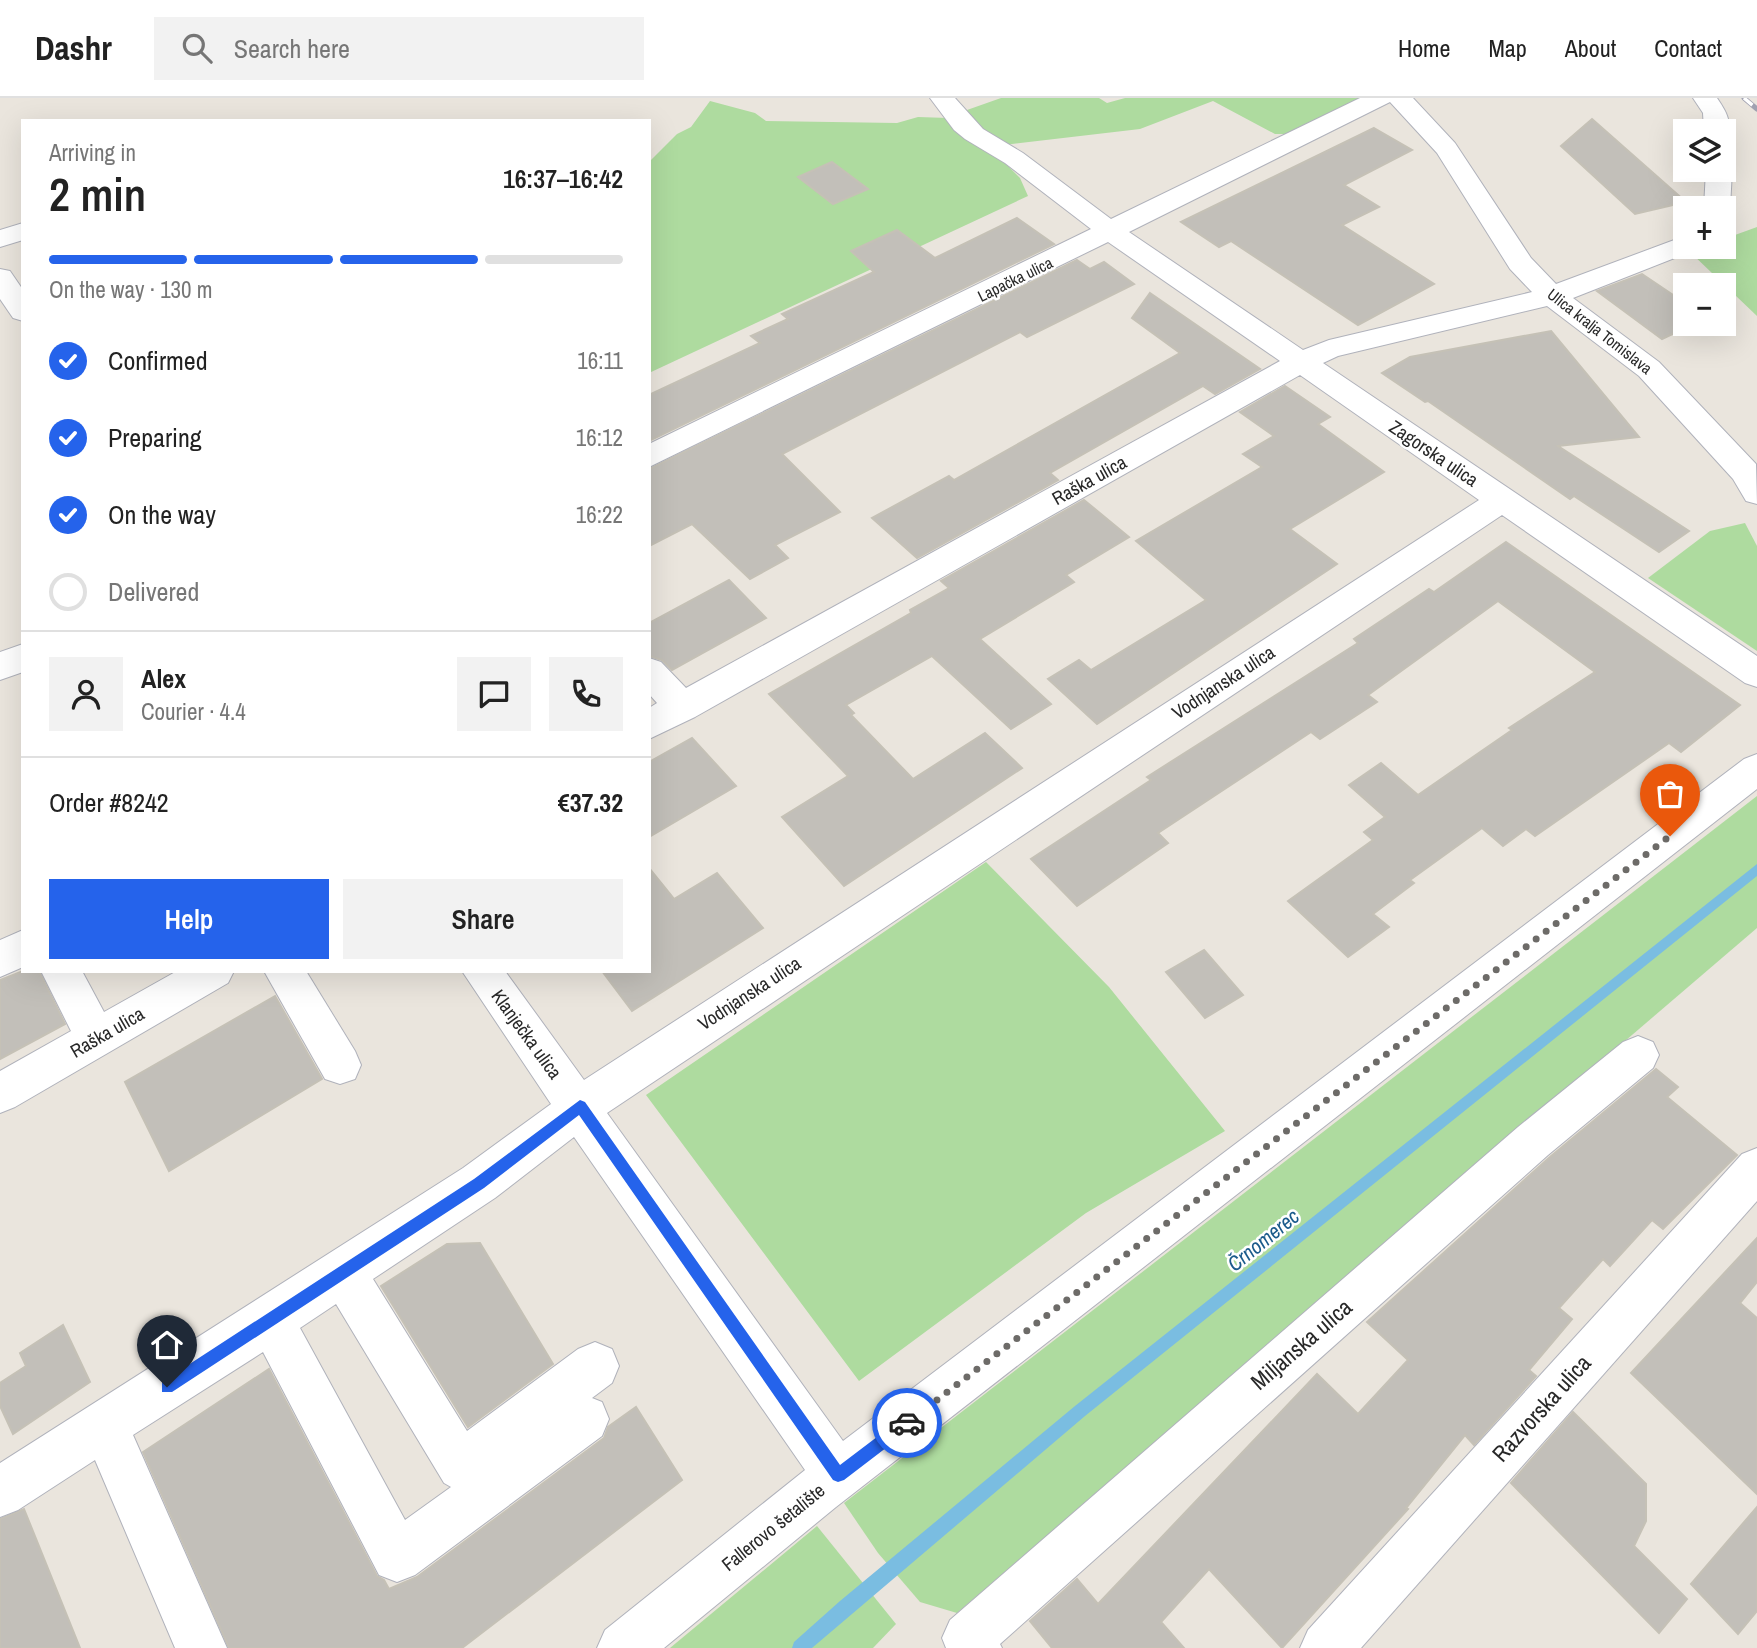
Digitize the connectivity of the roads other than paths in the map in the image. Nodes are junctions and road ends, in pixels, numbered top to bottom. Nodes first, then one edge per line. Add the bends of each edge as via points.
1 (1380, 98) edge
2 (1399, 98) edge
3 (1705, 98) edge
4 (955, 103) edge
5 (1715, 119) edge
6 (21, 232) edge
7 (1111, 232) junction
8 (0, 239) edge
9 (1673, 249) edge
10 (0, 277) edge
11 (1552, 296) junction
12 (21, 309) edge
13 (1301, 362) junction
14 (651, 456) edge
15 (1757, 493) edge
16 (1502, 500) junction
17 (21, 658) edge
18 (0, 667) edge
19 (651, 673) edge
20 (1757, 674) edge
21 (682, 707) junction
22 (651, 724) edge
23 (1757, 769) edge
24 (21, 948) edge
25 (0, 960) edge
26 (62, 973) edge
27 (210, 973) edge
28 (285, 973) edge
29 (483, 973) edge
30 (96, 1038) junction
31 (1637, 1055) dead end
32 (340, 1065) dead end
33 (0, 1093) edge
34 (580, 1106) junction
35 (1757, 1169) edge
36 (343, 1273) junction
37 (271, 1320) junction
38 (595, 1366) dead end
39 (585, 1419) dead end
40 (105, 1427) junction
41 (838, 1475) junction
42 (0, 1492) edge
43 (972, 1643) edge
44 (201, 1648) edge
45 (623, 1648) edge
46 (1326, 1648) edge

1 - 7 street, Lapačka ulica
2 - 11 street, Ulica kralja Tomislava via 1446,148 1520,263
3 - 5 street
4 - 7 street, Zagorska ulica via 963,125
6 - 8 street
7 - 13 street, Zagorska ulica
7 - 14 street, Lapačka ulica
9 - 11 street, Raška ulica
10 - 12 street
11 - 13 street, Raška ulica via 1338,346
11 - 15 street, Ulica kralja Tomislava via 1649,369 1745,472
13 - 16 street, Zagorska ulica
13 - 21 street, Raška ulica
16 - 20 street, Zagorska ulica
16 - 34 street, Vodnjanska ulica
17 - 18 street
19 - 21 street
21 - 22 street, Raška ulica
23 - 41 street, Fallerovo šetalište
24 - 25 street
26 - 30 street
27 - 30 street, Raška ulica
28 - 32 street
29 - 34 street, Klanječka ulica
30 - 33 street, Raška ulica
31 - 43 street, Miljanska ulica via 1533,1141
34 - 36 street, Vodnjanska ulica via 479,1183
34 - 41 street, Klanječka ulica
35 - 46 street, Razvorska ulica
36 - 37 street, Vodnjanska ulica
36 - 38 street via 461,1466
37 - 39 street via 397,1557
37 - 40 street, Vodnjanska ulica
40 - 42 street, Vodnjanska ulica
40 - 44 street
41 - 45 street, Fallerovo šetalište

